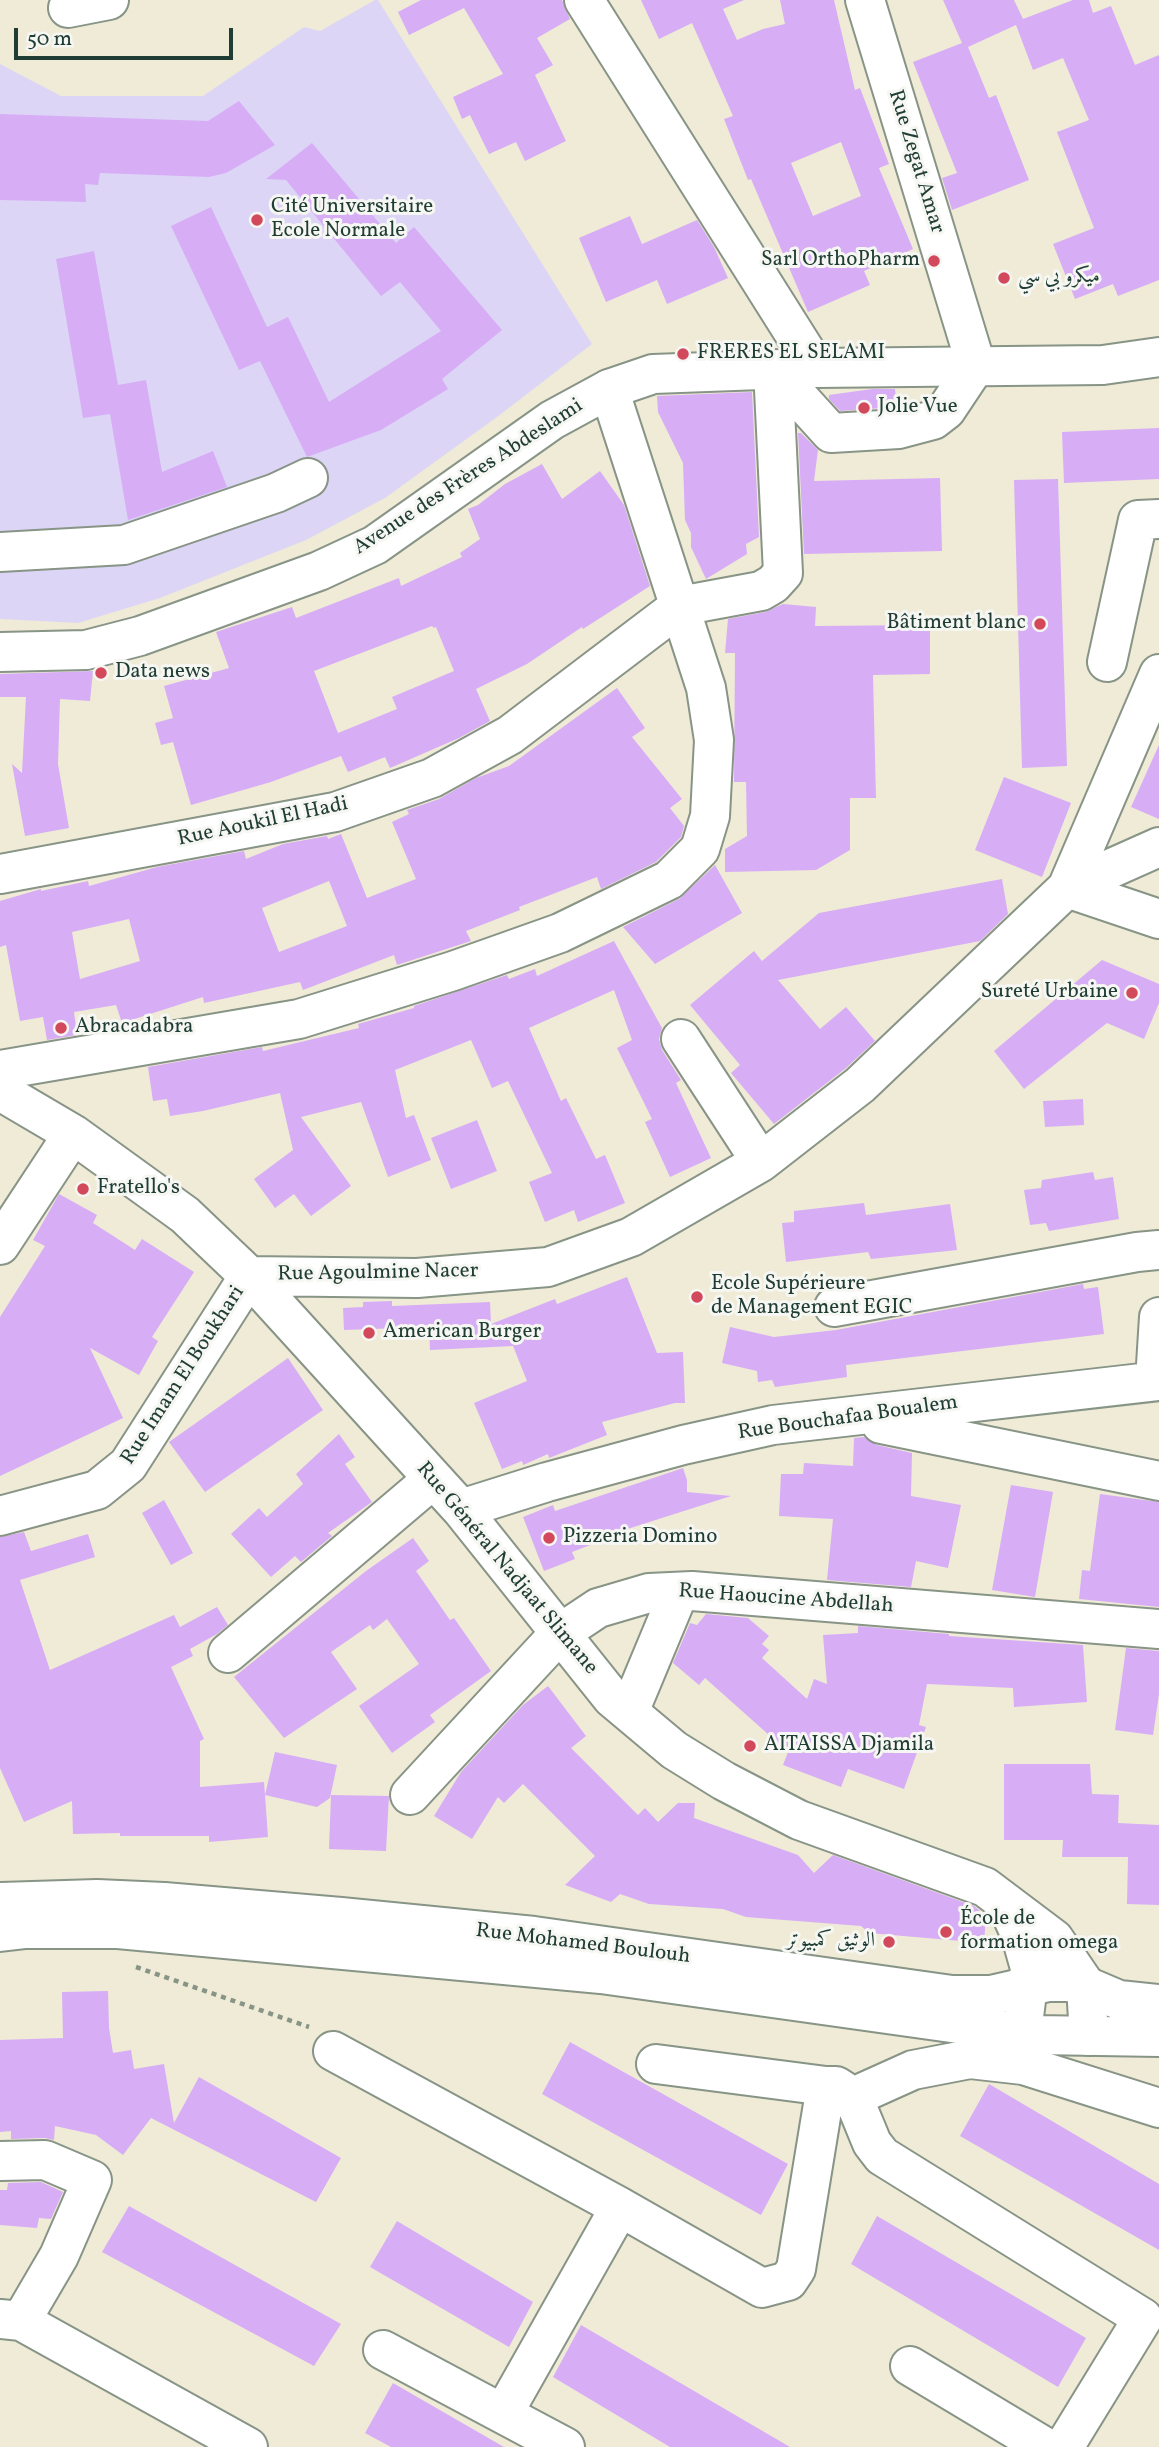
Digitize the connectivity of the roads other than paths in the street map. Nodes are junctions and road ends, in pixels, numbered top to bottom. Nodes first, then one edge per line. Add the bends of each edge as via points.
1 (109, 0) edge
2 (584, 0) edge
3 (865, 0) edge
4 (68, 8) dead end
5 (1159, 357) edge
6 (976, 365) junction
7 (816, 368) junction
8 (772, 369) junction
9 (609, 388) junction
10 (308, 478) dead end
11 (1159, 519) edge
12 (0, 552) edge
13 (680, 606) junction
14 (0, 652) edge
15 (1107, 662) dead end
16 (1159, 674) edge
17 (1159, 847) edge
18 (0, 874) edge
19 (1067, 888) junction
20 (1159, 919) edge
21 (681, 1039) dead end
22 (0, 1070) edge
23 (0, 1091) edge
24 (74, 1134) junction
25 (761, 1161) junction
26 (0, 1245) edge
27 (1159, 1250) edge
28 (249, 1276) junction
29 (834, 1307) dead end
30 (1159, 1317) edge
31 (1157, 1381) edge
32 (848, 1417) junction
33 (433, 1479) junction
34 (1159, 1481) edge
35 (461, 1509) junction
36 (0, 1516) edge
37 (679, 1592) junction
38 (1159, 1629) edge
39 (559, 1634) junction
40 (228, 1653) dead end
41 (629, 1712) junction
42 (410, 1795) dead end
43 (0, 1902) edge
44 (1007, 1905) junction
45 (0, 1932) edge
46 (1086, 1986) junction
47 (1027, 1988) junction
48 (1159, 2004) edge
49 (1022, 2034) junction
50 (1089, 2036) junction
51 (1159, 2037) edge
52 (324, 2040) road end
53 (656, 2064) dead end
54 (839, 2091) junction
55 (1159, 2108) edge
56 (0, 2161) edge
57 (620, 2207) junction
58 (10, 2320) edge
59 (383, 2350) dead end
60 (910, 2366) dead end
61 (503, 2414) junction
62 (248, 2447) edge
63 (565, 2447) edge
64 (1045, 2447) edge
65 (1064, 2447) edge

1 - 4 street
2 - 7 street
3 - 6 street, Rue Zegat Amar
5 - 6 street, Avenue des Frères Abdeslami via 1103,365
6 - 7 street, Avenue des Frères Abdeslami
6 - 8 street via 946,410 933,421 899,429 831,432
7 - 8 street, Avenue des Frères Abdeslami
8 - 9 street, Avenue des Frères Abdeslami via 653,374
8 - 13 street via 783,573 761,592
9 - 13 street
9 - 14 street, Avenue des Frères Abdeslami via 552,420 375,545 319,571 140,636 86,650
10 - 12 street via 124,545
11 - 15 street via 1138,520
13 - 18 street, Rue Aoukil El Hadi via 510,736 432,778 335,812
13 - 22 street via 706,688 714,740 710,816 700,849 669,880 560,933 299,1019
16 - 19 street, Rue Agoulmine Nacer
17 - 19 street
19 - 20 street
19 - 25 street, Rue Agoulmine Nacer via 860,1084
21 - 25 street
23 - 24 street, Rue Général Nadjaat Slimane
24 - 26 street
24 - 28 street, Rue Général Nadjaat Slimane via 184,1215
25 - 28 street, Rue Agoulmine Nacer via 631,1237 548,1267 417,1278
27 - 29 street
28 - 33 street, Rue Général Nadjaat Slimane
28 - 36 street, Rue Imam El Boukhari via 128,1465 97,1490
30 - 31 street
31 - 32 street, Rue Bouchafaa Boualem
32 - 34 street
32 - 35 street, Rue Bouchafaa Boualem via 773,1425 683,1445
33 - 35 street, Rue Général Nadjaat Slimane
33 - 40 street
35 - 39 street, Rue Général Nadjaat Slimane
37 - 38 street, Rue Haoucine Abdellah
37 - 39 street, Rue Haoucine Abdellah via 649,1593 598,1608
37 - 41 street
39 - 41 street, Rue Général Nadjaat Slimane
39 - 42 street, Rue Haoucine Abdellah
41 - 44 street, Rue Général Nadjaat Slimane via 674,1750 789,1815 985,1887
43 - 47 street, Rue Mohamed Boulouh via 164,1902 534,1936 952,1995 991,1995
44 - 46 street, Rue Général Nadjaat Slimane via 1054,1939
44 - 47 street via 1030,1968
45 - 49 street via 118,1929 601,1974
46 - 47 street, Rue Mohamed Boulouh via 1048,1982
46 - 48 street, Rue Mohamed Boulouh via 1119,2000
46 - 50 street
47 - 49 street
49 - 50 street
50 - 51 street
52 - 57 street
53 - 54 street
54 - 55 street via 970,2059 1023,2065
54 - 57 street via 796,2269 788,2281 762,2288
54 - 65 street via 882,2156 1143,2318
56 - 58 street via 45,2161 92,2180 59,2256
57 - 61 street
58 - 62 street
59 - 61 street
60 - 64 street
61 - 63 street

